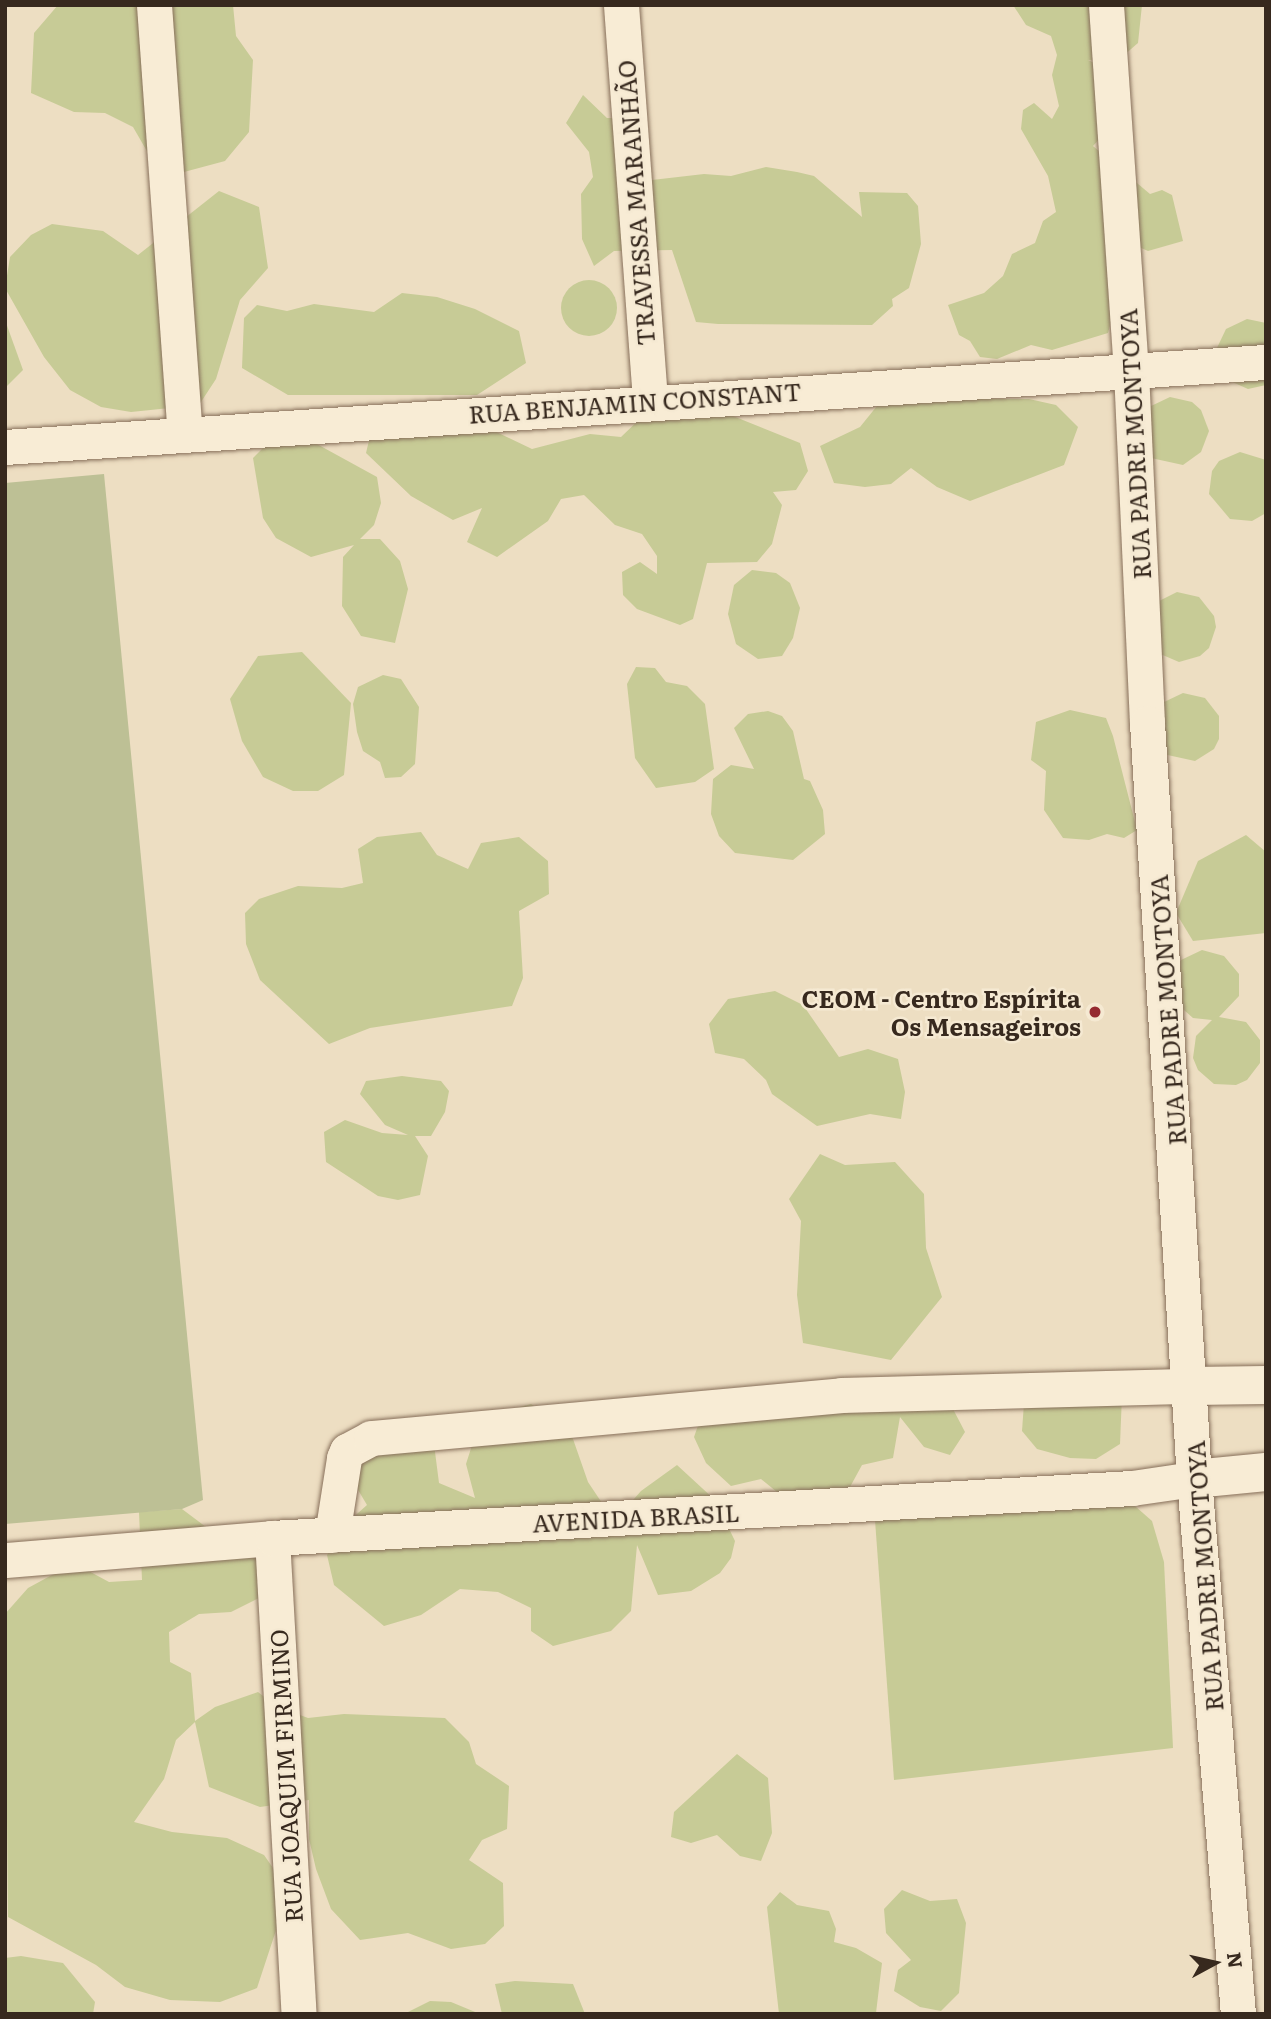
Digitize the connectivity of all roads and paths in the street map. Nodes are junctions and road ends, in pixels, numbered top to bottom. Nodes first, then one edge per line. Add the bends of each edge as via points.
1 (154, 5) edge
2 (621, 5) edge
3 (1106, 5) edge
4 (1266, 362) edge
5 (1131, 370) junction
6 (650, 400) junction
7 (185, 433) junction
8 (5, 447) edge
9 (1192, 1385) junction
10 (1266, 1385) edge
11 (1266, 1472) edge
12 (1194, 1479) junction
13 (332, 1535) junction
14 (272, 1538) junction
15 (5, 1560) edge
16 (299, 2014) edge
17 (1238, 2014) edge

1 - 7 street
2 - 6 street, TRAVESSA MARANHÃO
3 - 5 street, RUA PADRE MONTOYA
4 - 5 street, RUA BENJAMIN CONSTANT
5 - 6 street, RUA BENJAMIN CONSTANT
5 - 9 street, RUA PADRE MONTOYA via 1147,723
6 - 7 street, RUA BENJAMIN CONSTANT
7 - 8 street, RUA BENJAMIN CONSTANT
9 - 10 street
9 - 12 street, RUA PADRE MONTOYA
9 - 13 street via 841,1395 371,1438 347,1451 344,1458
11 - 12 street, AVENIDA BRASIL
12 - 13 street, AVENIDA BRASIL via 1132,1488
12 - 17 street, RUA PADRE MONTOYA
13 - 14 street, AVENIDA BRASIL
14 - 15 street, AVENIDA BRASIL
14 - 16 street, RUA JOAQUIM FIRMINO

